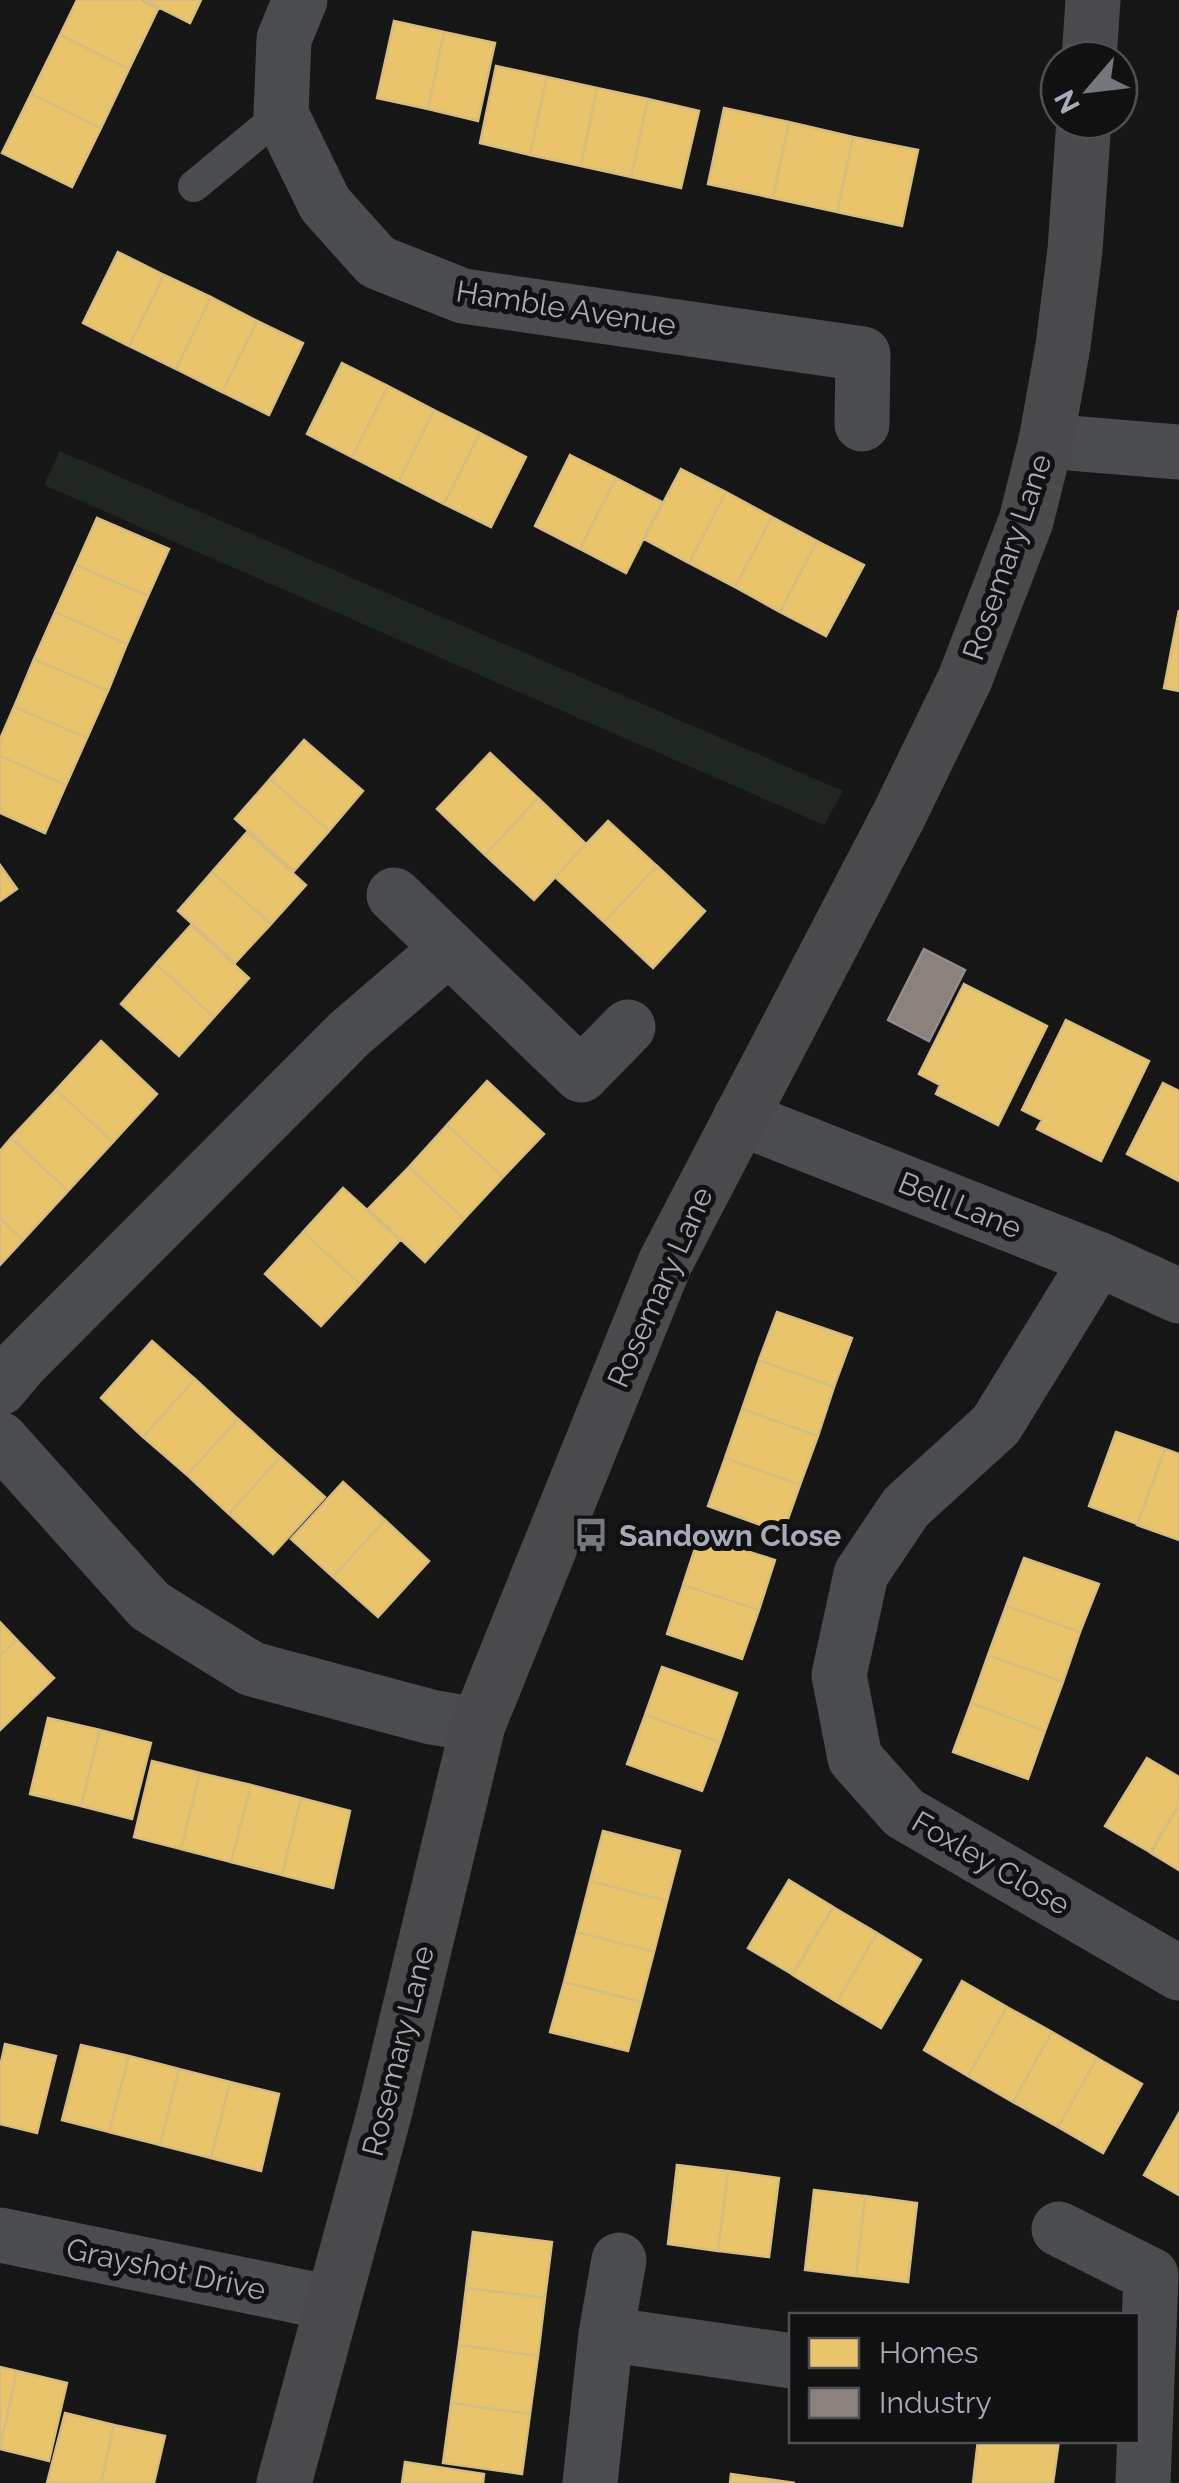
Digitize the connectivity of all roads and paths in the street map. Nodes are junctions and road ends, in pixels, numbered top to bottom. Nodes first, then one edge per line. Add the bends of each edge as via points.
1 (300, 0) edge
2 (1093, 0) edge
3 (1090, 40) edge
4 (280, 114) junction
5 (1082, 140) edge
6 (194, 186) dead end
7 (862, 424) dead end
8 (1046, 442) junction
9 (1179, 452) edge
10 (394, 894) dead end
11 (449, 948) junction
12 (628, 1027) dead end
13 (740, 1118) junction
14 (1098, 1259) junction
15 (1179, 1296) edge
16 (0, 1388) edge
17 (0, 1439) edge
18 (478, 1725) junction
19 (1179, 1973) edge
20 (1059, 2229) dead end
21 (0, 2236) edge
22 (619, 2260) dead end
23 (332, 2303) junction
24 (606, 2334) junction
25 (789, 2362) edge
26 (284, 2483) edge
27 (590, 2483) edge
28 (1143, 2483) edge

1 - 4 street, Hamble Avenue via 284,40
2 - 3 street
4 - 6 lane
4 - 7 street, Hamble Avenue via 325,204 377,262 463,296 863,354
5 - 8 street, Rosemary Lane via 1063,346
8 - 9 street
8 - 13 street, Rosemary Lane via 1026,521 965,678
10 - 11 street
11 - 12 street via 581,1076
11 - 16 street via 349,1034
13 - 14 street, Bell Lane
13 - 18 street, Rosemary Lane via 665,1262
14 - 15 street, Bell Lane
14 - 19 street, Foxley Close via 996,1425 906,1507 861,1574 839,1675 855,1758 904,1813
17 - 18 street via 150,1606 252,1670
18 - 23 street, Rosemary Lane
20 - 28 street via 1151,2276
21 - 23 street, Grayshot Drive
22 - 24 street
23 - 26 street, Rosemary Lane
24 - 25 street
24 - 27 street

